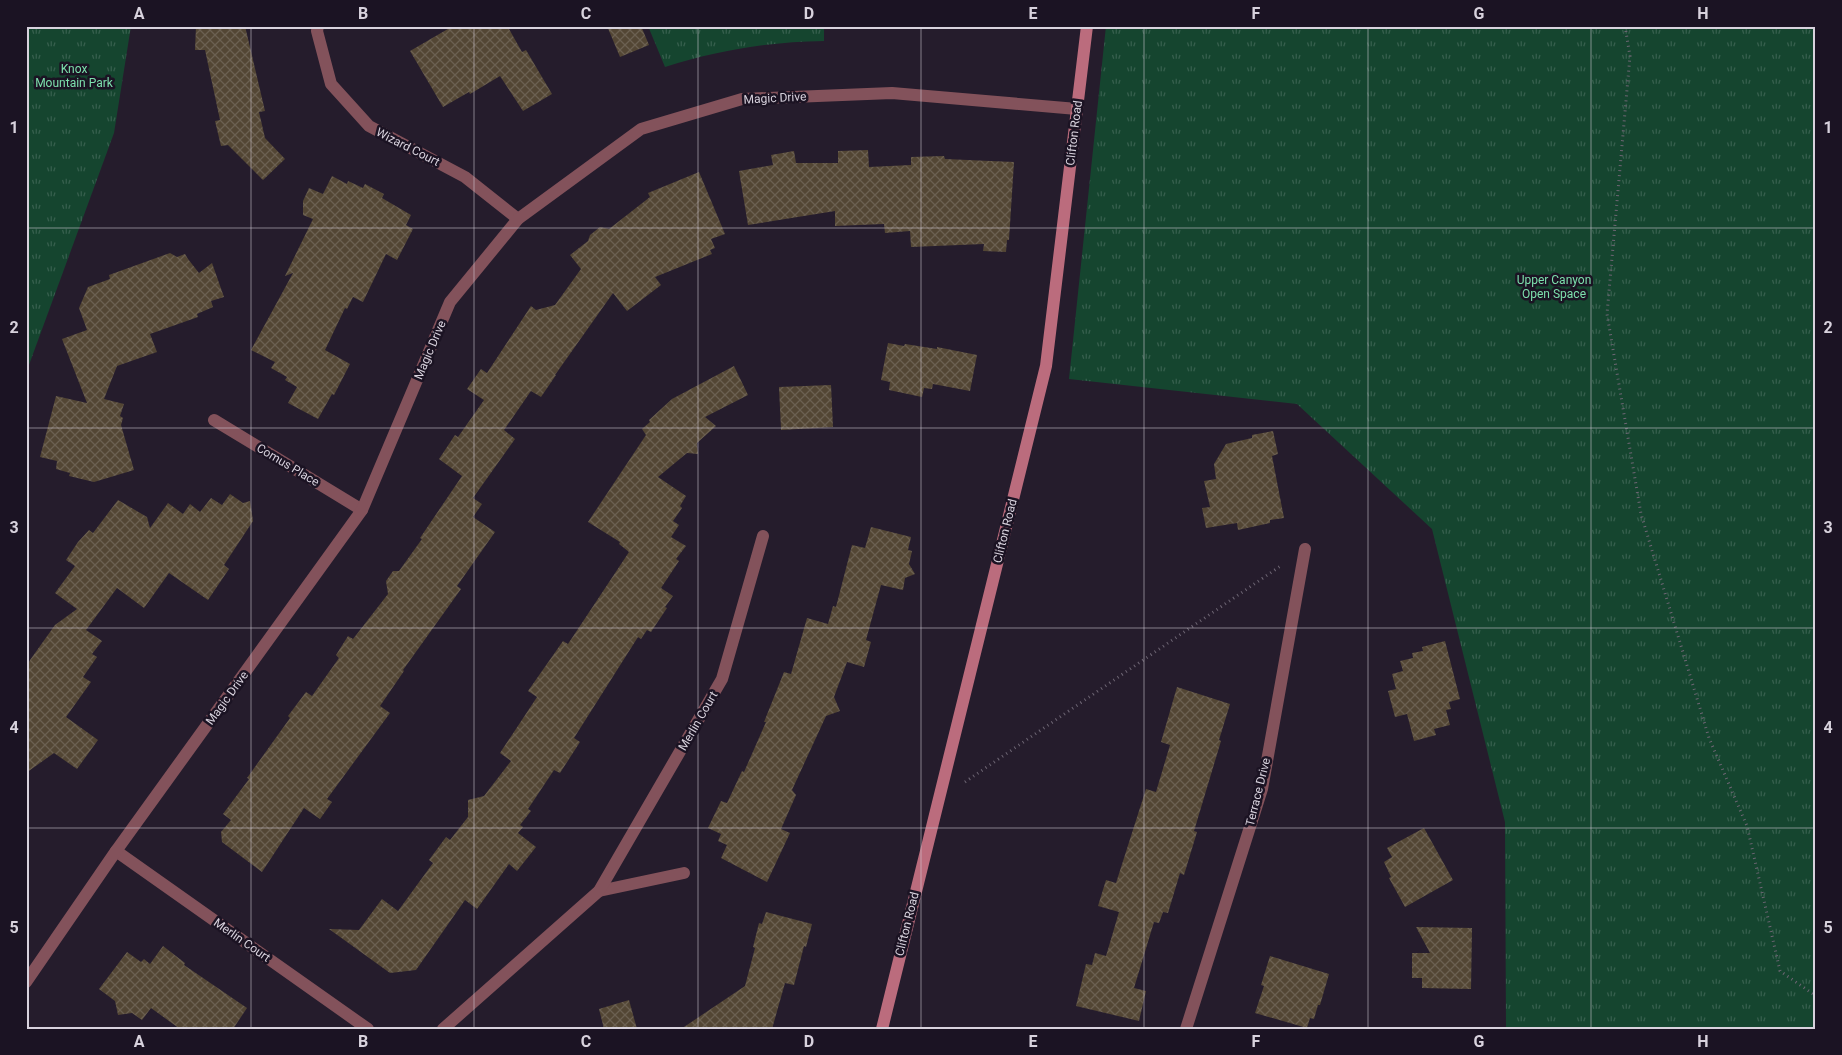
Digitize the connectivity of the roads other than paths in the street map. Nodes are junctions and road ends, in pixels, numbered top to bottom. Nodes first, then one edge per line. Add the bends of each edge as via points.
1 (318, 26) edge
2 (1087, 26) edge
3 (1077, 109) junction
4 (518, 219) junction
5 (214, 420) dead end
6 (362, 510) junction
7 (763, 536) dead end
8 (1305, 549) road end
9 (116, 851) junction
10 (684, 873) dead end
11 (599, 891) junction
12 (26, 982) edge
13 (368, 1029) edge
14 (444, 1029) edge
15 (882, 1029) edge
16 (1186, 1029) edge

1 - 4 street, Wizard Court via 331,84 369,126 465,177
2 - 3 street, Clifton Road
3 - 4 street, Magic Drive via 892,93 742,98 640,128
3 - 15 street, Clifton Road via 1046,366
4 - 6 street, Magic Drive via 450,302
5 - 6 street, Comus Place
6 - 9 street, Magic Drive
7 - 11 street, Merlin Court via 722,679
8 - 16 street, Terrace Drive via 1262,789
9 - 12 street, Magic Drive
9 - 13 street, Merlin Court
10 - 11 street, Merlin Court
11 - 14 street, Merlin Court

